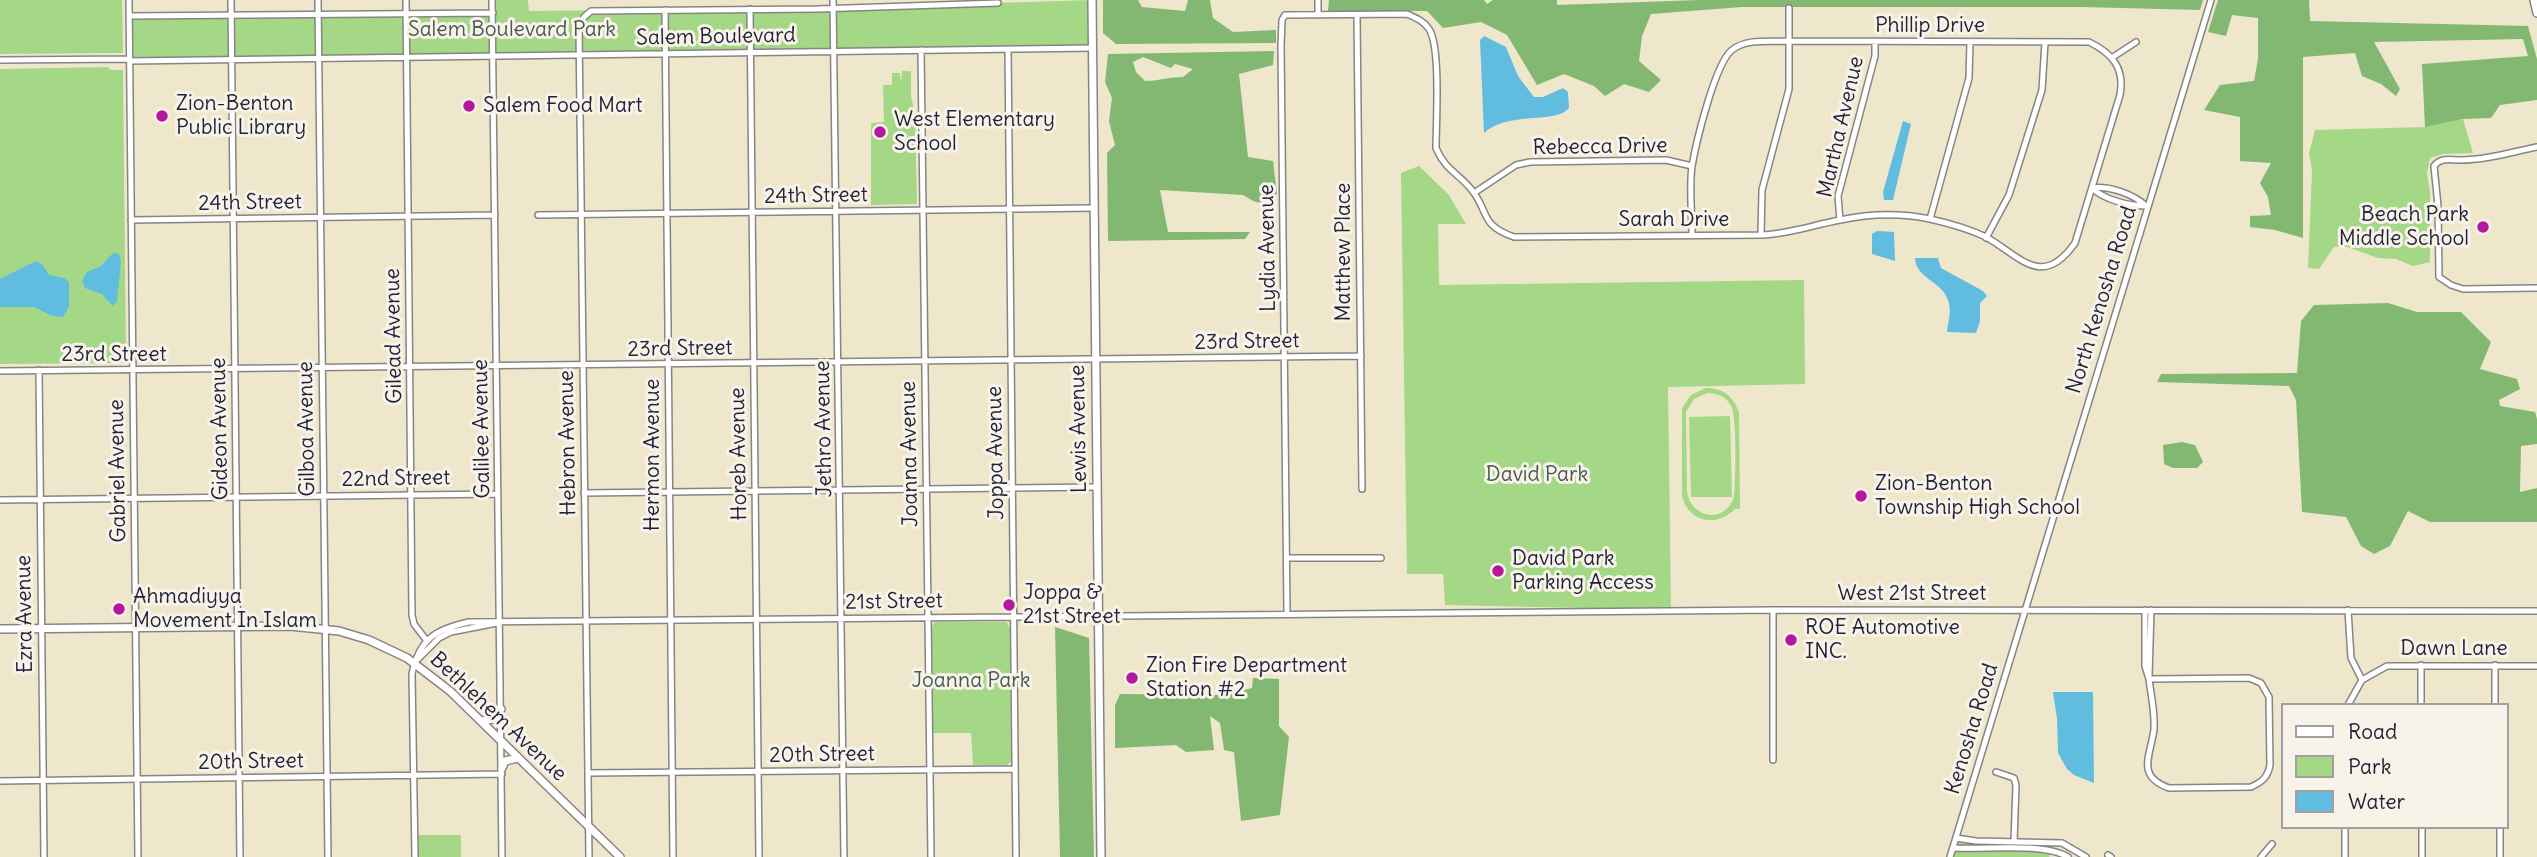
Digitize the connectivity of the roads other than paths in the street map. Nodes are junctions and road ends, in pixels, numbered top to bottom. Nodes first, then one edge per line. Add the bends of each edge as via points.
1 (129, 0) edge
2 (231, 0) edge
3 (318, 0) edge
4 (406, 0) edge
5 (492, 0) edge
6 (833, 0) edge
7 (1092, 0) edge
8 (1318, 0) edge
9 (2211, 0) edge
10 (2534, 0) edge
11 (998, 3) dead end
12 (833, 8) junction
13 (1789, 8) dead end
14 (750, 9) junction
15 (665, 10) junction
16 (493, 13) junction
17 (2537, 13) edge
18 (318, 14) junction
19 (406, 14) junction
20 (232, 15) junction
21 (1318, 15) junction
22 (1357, 15) junction
23 (129, 16) junction
24 (579, 28) joint
25 (1789, 41) junction
26 (1875, 42) junction
27 (1970, 42) junction
28 (2045, 42) junction
29 (2136, 42) dead end
30 (1093, 48) junction
31 (921, 50) junction
32 (1008, 50) junction
33 (835, 51) junction
34 (750, 52) junction
35 (665, 54) junction
36 (580, 55) junction
37 (493, 56) junction
38 (406, 57) junction
39 (2113, 57) junction
40 (319, 59) junction
41 (0, 60) edge
42 (129, 60) junction
43 (232, 60) junction
44 (2537, 147) edge
45 (1692, 166) junction
46 (2092, 188) junction
47 (1474, 193) junction
48 (2146, 206) junction
49 (1094, 208) junction
50 (1010, 209) junction
51 (923, 210) junction
52 (837, 211) junction
53 (752, 212) junction
54 (666, 213) junction
55 (582, 214) junction
56 (495, 215) junction
57 (538, 215) dead end
58 (408, 216) junction
59 (320, 218) junction
60 (233, 219) junction
61 (1930, 219) junction
62 (131, 220) junction
63 (1840, 220) junction
64 (1493, 227) junction
65 (1488, 234) dead end
66 (1692, 235) junction
67 (1761, 235) junction
68 (1986, 238) junction
69 (2537, 288) edge
70 (1361, 356) junction
71 (1285, 357) junction
72 (1096, 360) junction
73 (1011, 361) junction
74 (925, 362) junction
75 (839, 363) junction
76 (754, 364) junction
77 (668, 365) junction
78 (583, 366) junction
79 (497, 367) junction
80 (410, 368) junction
81 (322, 369) junction
82 (39, 370) junction
83 (235, 370) junction
84 (0, 371) edge
85 (132, 371) junction
86 (1097, 487) junction
87 (1012, 488) junction
88 (927, 489) junction
89 (1362, 489) dead end
90 (669, 491) junction
91 (841, 491) junction
92 (755, 492) junction
93 (584, 493) junction
94 (498, 494) junction
95 (411, 495) junction
96 (324, 496) junction
97 (236, 497) junction
98 (134, 498) junction
99 (0, 500) edge
100 (40, 500) junction
101 (1287, 558) junction
102 (1381, 558) dead end
103 (2025, 609) junction
104 (1773, 610) junction
105 (2148, 610) junction
106 (2348, 610) junction
107 (2537, 611) edge
108 (1287, 613) junction
109 (1098, 615) junction
110 (928, 617) junction
111 (1014, 617) junction
112 (842, 618) junction
113 (757, 619) junction
114 (670, 620) junction
115 (586, 621) junction
116 (500, 623) junction
117 (238, 626) junction
118 (135, 628) junction
119 (0, 629) edge
120 (41, 629) junction
121 (325, 629) junction
122 (429, 642) junction
123 (414, 663) junction
124 (2421, 664) junction
125 (2495, 665) junction
126 (2537, 666) edge
127 (2149, 679) junction
128 (2362, 680) junction
129 (2348, 703) edge
130 (2421, 703) edge
131 (2495, 703) edge
132 (501, 709) junction
133 (481, 721) junction
134 (502, 741) junction
135 (519, 758) junction
136 (1773, 760) dead end
137 (929, 769) junction
138 (1015, 769) junction
139 (843, 770) junction
140 (502, 771) junction
141 (758, 771) junction
142 (672, 772) junction
143 (1997, 772) dead end
144 (588, 773) junction
145 (413, 776) junction
146 (327, 777) junction
147 (239, 778) junction
148 (137, 779) junction
149 (43, 780) junction
150 (0, 781) edge
151 (589, 827) junction
152 (2345, 829) edge
153 (2422, 829) edge
154 (2500, 829) edge
155 (1956, 838) junction
156 (2014, 842) junction
157 (2272, 845) dead end
158 (1953, 848) junction
159 (44, 857) edge
160 (138, 857) edge
161 (240, 857) edge
162 (328, 857) edge
163 (415, 857) edge
164 (502, 857) edge
165 (589, 857) edge
166 (620, 857) edge
167 (673, 857) edge
168 (759, 857) edge
169 (844, 857) edge
170 (931, 857) edge
171 (1016, 857) edge
172 (1101, 857) edge
173 (1950, 857) edge
174 (2068, 857) edge
175 (2086, 857) edge
176 (2261, 857) edge
177 (2345, 857) edge
178 (2422, 857) edge
179 (2500, 857) edge

1 - 23 street, Gabriel Avenue
2 - 20 street, Gideon Avenue
3 - 18 street, Gilboa Avenue
4 - 19 street, Gilead Avenue
5 - 16 street, Galilee Avenue
6 - 12 street, Jethro Avenue
7 - 30 main road, Lewis Avenue
8 - 21 street
9 - 48 street, North Kenosha Road
10 - 17 main road
11 - 12 street, Salem Boulevard
12 - 14 street, Salem Boulevard
12 - 33 street, Jethro Avenue
13 - 25 street
14 - 15 street, Salem Boulevard
14 - 34 street, Horeb Avenue
15 - 24 street, Salem Boulevard via 591,11
15 - 35 street, Hermon Avenue
16 - 19 street
16 - 37 street, Galilee Avenue
18 - 19 street
18 - 20 street
18 - 40 street, Gilboa Avenue
19 - 38 street, Gilead Avenue
20 - 23 street
20 - 43 street, Gideon Avenue
21 - 22 street
21 - 71 street, Lydia Avenue via 1285,15 1282,20
22 - 47 street via 1407,15 1428,27 1435,45 1436,148 1441,161
22 - 70 street, Matthew Place
23 - 42 street, Gabriel Avenue
24 - 36 street, Hebron Avenue
25 - 26 street, Phillip Drive
25 - 45 street, Phillip Drive via 1742,44 1722,60
25 - 67 street via 1788,89 1762,190
26 - 27 street, Phillip Drive
26 - 63 street, Martha Avenue via 1838,195
27 - 28 street, Phillip Drive
27 - 61 street via 1969,78
28 - 39 street, Phillip Drive via 2089,42
28 - 68 street via 2042,90 2009,195
29 - 39 street
30 - 32 street, Salem Boulevard
30 - 49 main road, Lewis Avenue
31 - 32 street, Salem Boulevard
31 - 33 street, Salem Boulevard
31 - 51 street, Joanna Avenue
32 - 50 street, Joppa Avenue
33 - 34 street, Salem Boulevard
33 - 52 street, Jethro Avenue
34 - 35 street, Salem Boulevard
34 - 53 street, Horeb Avenue
35 - 36 street, Salem Boulevard
35 - 54 street, Hermon Avenue
36 - 37 street, Salem Boulevard
36 - 55 street, Hebron Avenue
37 - 38 street, Salem Boulevard
37 - 56 street, Galilee Avenue
38 - 40 street, Salem Boulevard
38 - 58 street, Gilead Avenue
39 - 46 street via 2121,74 2120,95
40 - 43 street, Salem Boulevard
40 - 59 street, Gilboa Avenue
41 - 42 street, Salem Boulevard
42 - 43 street, Salem Boulevard
42 - 62 street, Gabriel Avenue
43 - 60 street, Gideon Avenue
44 - 69 street via 2438,161 2434,166 2439,277 2463,289
45 - 47 street, Rebecca Drive via 1666,160 1530,162 1517,165
45 - 66 street
46 - 48 street via 2098,194
46 - 68 street, Sarah Drive via 2075,243 2048,266 2022,262
47 - 64 street
48 - 103 street, North Kenosha Road
49 - 50 street, 24th Street
49 - 72 main road, Lewis Avenue
50 - 51 street, 24th Street
50 - 73 street, Joppa Avenue
51 - 52 street, 24th Street
51 - 74 street, Joanna Avenue
52 - 53 street, 24th Street
52 - 75 street, Jethro Avenue
53 - 54 street, 24th Street
53 - 76 street, Horeb Avenue
54 - 55 street, 24th Street
54 - 77 street, Hermon Avenue
55 - 57 street, 24th Street
55 - 78 street, Hebron Avenue
56 - 58 street, 24th Street
56 - 79 street, Galilee Avenue
58 - 59 street, 24th Street
58 - 80 street, Gilead Avenue
59 - 60 street, 24th Street
59 - 81 street, Gilboa Avenue
60 - 62 street, 24th Street
60 - 83 street, Gideon Avenue
61 - 63 street, Sarah Drive via 1880,215
61 - 68 street, Sarah Drive
62 - 85 street, Gabriel Avenue
63 - 67 street, Sarah Drive
64 - 65 street
64 - 66 street, Sarah Drive via 1514,237
66 - 67 street, Sarah Drive
70 - 71 street, 23rd Street
70 - 89 street, Matthew Place
71 - 72 street, 23rd Street
71 - 101 street, Lydia Avenue
72 - 73 street, 23rd Street
72 - 86 main road, Lewis Avenue
73 - 74 street, 23rd Street
73 - 87 street, Joppa Avenue
74 - 75 street, 23rd Street
74 - 88 street, Joanna Avenue
75 - 76 street, 23rd Street
75 - 91 street, Jethro Avenue
76 - 77 street, 23rd Street
76 - 92 street, Horeb Avenue
77 - 78 street, 23rd Street
77 - 90 street, Hermon Avenue
78 - 79 street, 23rd Street
78 - 93 street, Hebron Avenue
79 - 80 street, 23rd Street
79 - 94 street, Galilee Avenue
80 - 81 street, 23rd Street
80 - 95 street, Gilead Avenue
81 - 83 street, 23rd Street
81 - 96 street, Gilboa Avenue
82 - 84 street, 23rd Street
82 - 85 street, 23rd Street
82 - 100 street, Ezra Avenue
83 - 85 street, 23rd Street
83 - 97 street, Gideon Avenue
85 - 98 street, Gabriel Avenue
86 - 87 street
86 - 109 main road, Lewis Avenue
87 - 88 street
87 - 111 street, Joppa Avenue
88 - 91 street
88 - 110 street, Joanna Avenue
90 - 92 street
90 - 93 street
90 - 114 street, Hermon Avenue
91 - 92 street
91 - 112 street, Jethro Avenue
92 - 113 street, Horeb Avenue
93 - 115 street, Hebron Avenue
94 - 95 street, 22nd Street
94 - 116 street, Galilee Avenue
95 - 96 street, 22nd Street
95 - 122 street, Gilead Avenue via 412,615
96 - 97 street, 22nd Street
96 - 121 street, Gilboa Avenue
97 - 98 street, 22nd Street
97 - 117 street, Gideon Avenue
98 - 100 street, 22nd Street
98 - 118 street, Gabriel Avenue
99 - 100 street, 22nd Street
100 - 120 street, Ezra Avenue
101 - 102 street
101 - 108 street, Lydia Avenue
103 - 104 street, West 21st Street
103 - 105 street, West 21st Street
103 - 155 street, Kenosha Road
104 - 108 street, West 21st Street
104 - 136 street
105 - 106 street, West 21st Street
105 - 127 street
106 - 107 street, West 21st Street
106 - 128 street via 2351,658
108 - 109 street, 21st Street
109 - 111 street, 21st Street
109 - 172 main road, Lewis Avenue
110 - 111 street, 21st Street
110 - 112 street, 21st Street
110 - 137 street, Joanna Avenue
111 - 138 street, Joppa Avenue
112 - 113 street, 21st Street
112 - 139 street, Jethro Avenue
113 - 114 street, 21st Street
113 - 141 street, Horeb Avenue
114 - 115 street, 21st Street
114 - 142 street, Hermon Avenue
115 - 116 street, 21st Street
115 - 144 street, Hebron Avenue
116 - 122 street, 21st Street via 457,624 435,633
116 - 132 street, Galilee Avenue
117 - 118 main road, Bethlehem Avenue
117 - 121 main road, Bethlehem Avenue
117 - 147 street, Gideon Avenue
118 - 120 main road, Bethlehem Avenue
118 - 148 street, Gabriel Avenue
119 - 120 main road, Bethlehem Avenue
120 - 149 street, Ezra Avenue
121 - 123 main road, Bethlehem Avenue via 369,640
121 - 146 street, Gilboa Avenue
122 - 123 street
123 - 133 main road, Bethlehem Avenue
123 - 145 street
124 - 125 street, Dawn Lane
124 - 128 street, Dawn Lane via 2388,666
124 - 130 street
125 - 126 street, Dawn Lane
125 - 131 street
127 - 127 street via 2154,728 2147,765 2159,785 2251,787 2269,774 2269,697 2261,683 2249,678
128 - 129 street
132 - 133 main road via 494,719
132 - 134 street, Galilee Avenue
133 - 134 main road, Bethlehem Avenue
134 - 135 main road, Bethlehem Avenue
134 - 140 street, Galilee Avenue
135 - 140 main road via 505,761
135 - 151 main road, Bethlehem Avenue
137 - 138 street, 20th Street
137 - 139 street, 20th Street
137 - 170 street, Joanna Avenue
138 - 171 street, Joppa Avenue
139 - 141 street, 20th Street
139 - 169 street, Jethro Avenue
140 - 145 street, 20th Street
140 - 164 street, Galilee Avenue
141 - 142 street, 20th Street
141 - 168 street, Horeb Avenue
142 - 144 street, 20th Street
142 - 167 street, Hermon Avenue
143 - 156 street via 2014,778 2016,785
144 - 151 street, Hebron Avenue
145 - 146 street, 20th Street
145 - 163 street
146 - 147 street, 20th Street
146 - 162 street, Gilboa Avenue
147 - 148 street, 20th Street
147 - 161 street, Gideon Avenue
148 - 149 street, 20th Street
148 - 160 street, Gabriel Avenue
149 - 150 street, 20th Street
149 - 159 street, Ezra Avenue
151 - 165 street, Hebron Avenue
151 - 166 main road, Bethlehem Avenue
152 - 177 street
153 - 178 street
154 - 179 street
155 - 156 street
155 - 158 street, Kenosha Road
156 - 175 street via 2062,843
157 - 176 street
158 - 173 street, Kenosha Road
158 - 174 street via 2036,849

